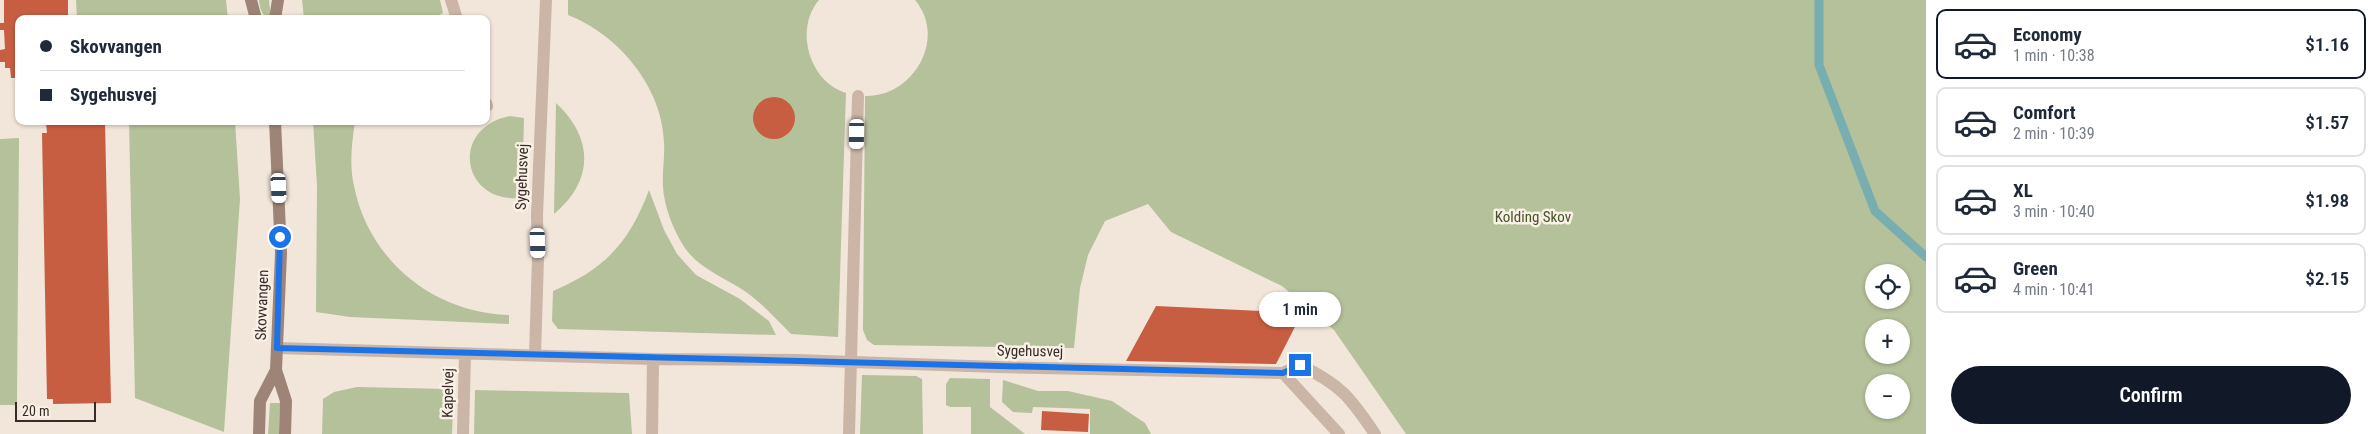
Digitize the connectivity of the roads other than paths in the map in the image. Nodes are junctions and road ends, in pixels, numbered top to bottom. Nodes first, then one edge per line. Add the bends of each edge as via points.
1 (251, 0) edge
2 (278, 0) edge
3 (451, 0) edge
4 (546, 0) edge
5 (255, 15) edge
6 (276, 15) edge
7 (456, 15) edge
8 (858, 96) dead end
9 (275, 125) edge
10 (277, 348) junction
11 (465, 354) junction
12 (536, 355) junction
13 (654, 359) junction
14 (852, 362) junction
15 (276, 370) junction
16 (1283, 373) junction
17 (259, 434) edge
18 (285, 434) edge
19 (463, 434) edge
20 (652, 434) edge
21 (850, 434) edge
22 (1339, 434) edge
23 (1375, 434) edge

1 - 5 street
2 - 6 street
3 - 7 lane
4 - 12 lane, Sygehusvej via 537,215
8 - 14 lane
9 - 10 street, Skovvangen via 281,253
10 - 11 lane, Sygehusvej
10 - 15 street, Skovvangen
11 - 12 lane, Sygehusvej
11 - 19 lane, Kapelvej
12 - 13 lane, Sygehusvej
13 - 14 lane, Sygehusvej
13 - 20 lane
14 - 16 lane, Sygehusvej
14 - 21 lane
15 - 17 street, Skovvangen via 260,401
15 - 18 street, Skovvangen via 286,401
16 - 22 lane
16 - 23 lane, Sygehusvej via 1300,365 1338,386 1352,400

